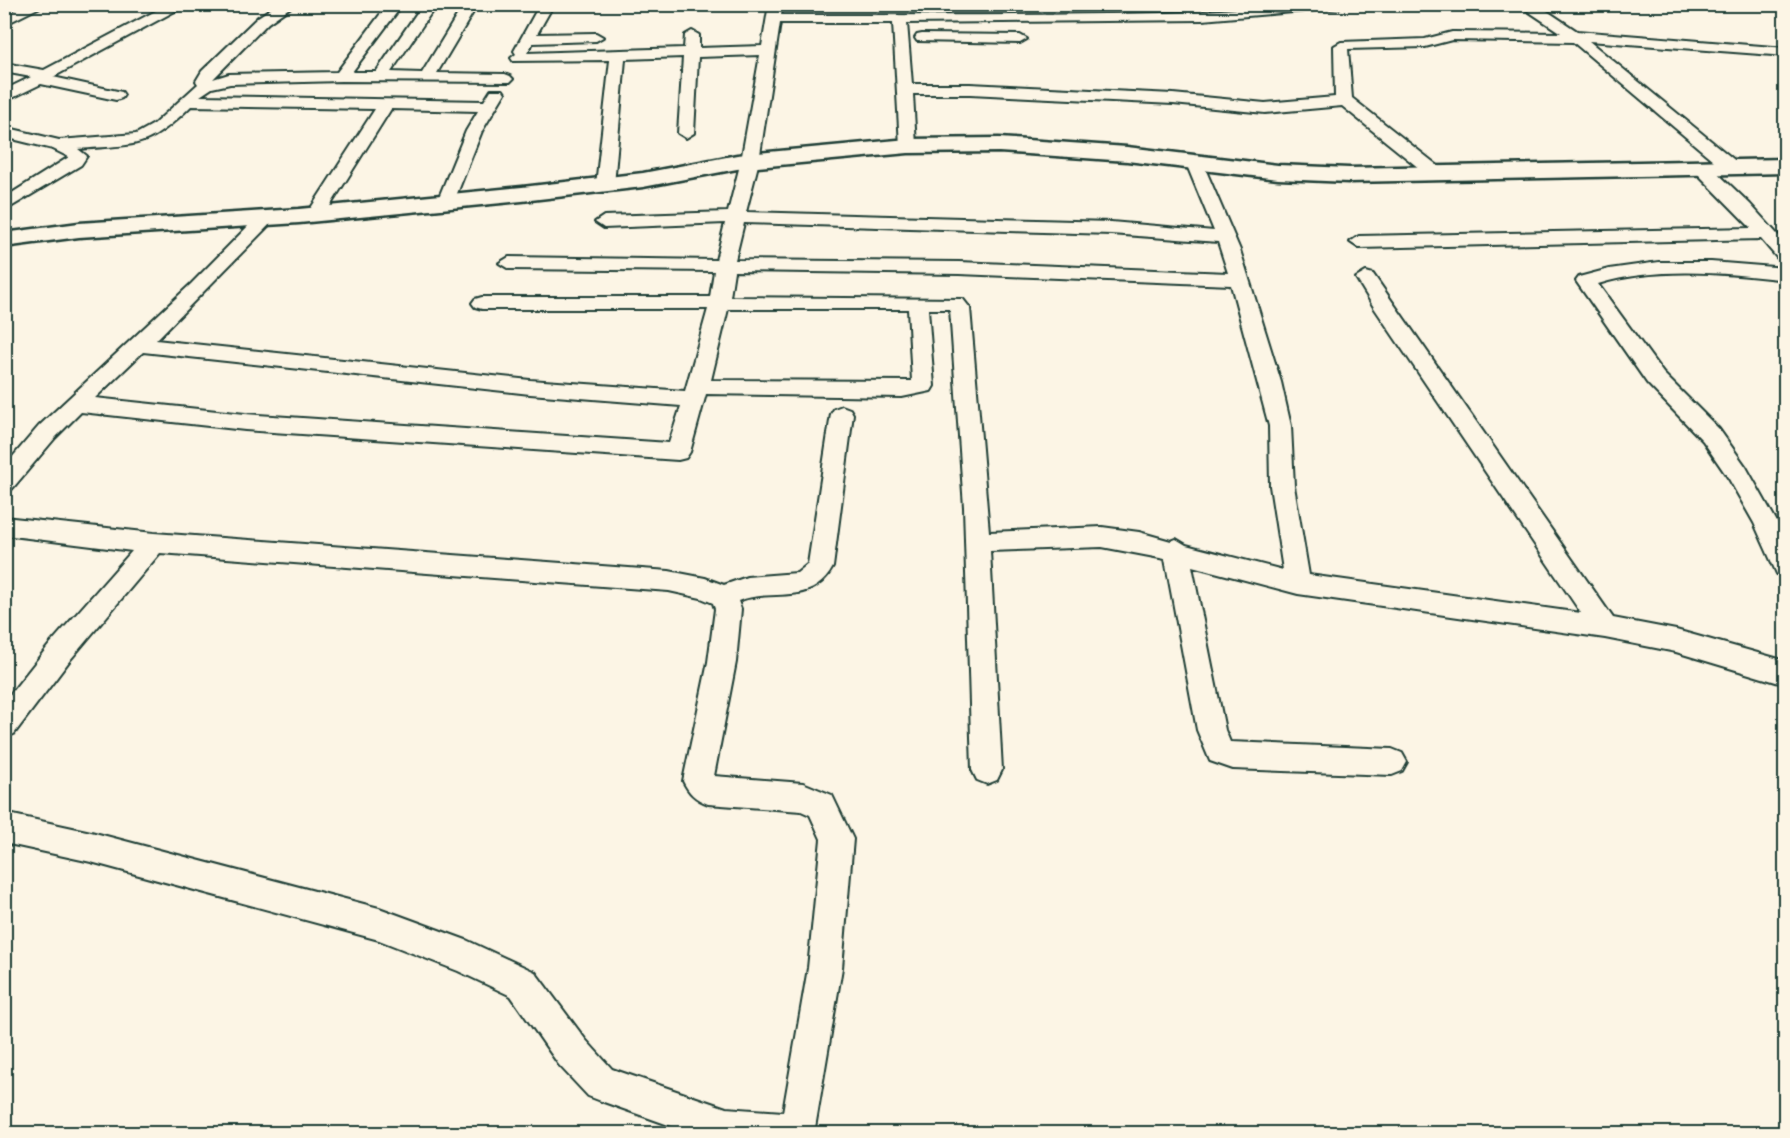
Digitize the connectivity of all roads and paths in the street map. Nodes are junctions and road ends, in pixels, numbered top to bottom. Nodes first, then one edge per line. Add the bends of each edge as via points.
1 (39, 4) edge
2 (181, 4) edge
3 (288, 4) edge
4 (396, 4) edge
5 (430, 4) edge
6 (471, 4) edge
7 (547, 4) edge
8 (872, 4) edge
9 (1338, 4) edge
10 (1492, 4) edge
11 (1547, 4) edge
12 (1527, 5) edge
13 (869, 20) junction
14 (900, 20) junction
15 (4, 21) edge
16 (770, 28) edge
17 (1573, 34) junction
18 (692, 35) dead end
19 (610, 37) dead end
20 (901, 37) junction
21 (527, 39) junction
22 (1020, 39) dead end
23 (691, 52) junction
24 (1785, 52) edge
25 (618, 54) junction
26 (518, 58) junction
27 (4, 67) edge
28 (341, 76) junction
29 (381, 76) junction
30 (427, 76) junction
31 (43, 77) junction
32 (505, 79) junction
33 (207, 84) junction
34 (904, 89) junction
35 (116, 95) dead end
36 (4, 97) edge
37 (187, 101) junction
38 (1345, 101) junction
39 (386, 105) junction
40 (489, 106) junction
41 (686, 133) dead end
42 (13, 134) edge
43 (4, 145) edge
44 (58, 146) junction
45 (908, 146) junction
46 (750, 160) junction
47 (1195, 163) junction
48 (1785, 166) edge
49 (1732, 167) junction
50 (1702, 168) junction
51 (1436, 173) junction
52 (605, 184) junction
53 (446, 202) junction
54 (4, 206) edge
55 (316, 214) junction
56 (735, 217) junction
57 (266, 218) junction
58 (604, 222) dead end
59 (1766, 233) junction
60 (1224, 237) junction
61 (4, 240) edge
62 (1359, 242) dead end
63 (1785, 256) edge
64 (509, 262) dead end
65 (725, 264) junction
66 (1785, 274) edge
67 (1366, 278) dead end
68 (1239, 279) junction
69 (482, 303) dead end
70 (918, 303) junction
71 (719, 304) junction
72 (139, 345) junction
73 (694, 393) junction
74 (77, 404) junction
75 (842, 414) dead end
76 (4, 483) edge
77 (4, 526) edge
78 (977, 542) junction
79 (154, 543) junction
80 (1176, 549) junction
81 (1785, 567) edge
82 (1298, 584) junction
83 (723, 596) junction
84 (1605, 627) junction
85 (1785, 673) edge
86 (4, 725) edge
87 (1392, 762) dead end
88 (987, 770) dead end
89 (4, 828) edge

1 - 15 street
2 - 31 street
3 - 33 street via 263,20 207,74
4 - 28 street
5 - 29 street
6 - 30 street
7 - 21 street
8 - 13 street
9 - 14 street via 1202,16
10 - 12 street
11 - 12 street
12 - 17 street
13 - 14 street
13 - 16 street
14 - 20 street
16 - 23 street
16 - 46 street
17 - 24 street
17 - 38 street via 1574,38 1452,36 1425,43 1344,45 1339,49
17 - 49 street
18 - 23 street
19 - 21 street
20 - 22 street
20 - 34 street
21 - 26 street
23 - 25 street
23 - 41 street
25 - 26 street
25 - 52 street
26 - 32 street
27 - 31 street
28 - 29 street
28 - 33 street via 244,78
29 - 30 street
30 - 32 street
31 - 35 street
31 - 36 street
32 - 40 street
33 - 37 street
34 - 38 street via 1173,99 1265,108
34 - 45 street
37 - 39 street
37 - 44 street via 160,127 140,139
38 - 51 street
39 - 40 street
39 - 55 street
40 - 53 street via 465,151
42 - 43 street
42 - 44 street
44 - 54 street via 79,156
45 - 46 street
45 - 47 street via 999,145
46 - 52 street
46 - 56 street
47 - 51 street via 1349,175
47 - 60 street
48 - 49 street
49 - 50 street
50 - 51 street
50 - 59 street
52 - 53 street
53 - 55 street
55 - 57 street
56 - 58 street
56 - 60 street via 1111,228
56 - 65 street
57 - 61 street via 80,230
57 - 72 street
59 - 62 street
59 - 63 street
60 - 68 street
64 - 65 street
65 - 68 street
65 - 71 street
66 - 81 street via 1673,269 1631,271 1586,281 1655,378 1711,435 1738,473 1766,522
67 - 84 street
68 - 82 street via 1280,426 1282,486
69 - 71 street
70 - 71 street
70 - 73 street via 922,386 902,390
70 - 78 street via 956,303 960,308
71 - 73 street
72 - 73 street via 530,387
72 - 74 street
73 - 74 street via 678,452 245,422
74 - 76 street via 47,432
75 - 83 street via 820,567 815,577 807,582 750,587
77 - 79 street
78 - 80 street via 1102,537
78 - 88 street
79 - 83 street via 669,581
79 - 86 street via 60,652
80 - 82 street
80 - 87 street via 1211,730 1220,752 1233,756
82 - 84 street
83 - 89 street via 729,609 698,781 708,790 803,797 821,805 837,839 825,968 799,1126 777,1132 726,1126 601,1083 572,1052 523,984 390,928 91,847
84 - 85 street via 1676,641

